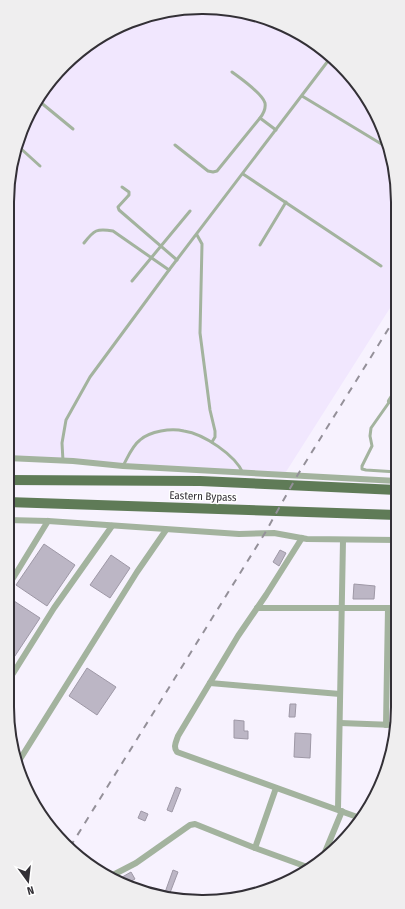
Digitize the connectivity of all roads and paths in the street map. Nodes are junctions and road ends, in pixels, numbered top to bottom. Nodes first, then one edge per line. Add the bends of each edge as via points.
1 (328, 62) edge
2 (232, 72) dead end
3 (302, 96) junction
4 (42, 104) edge
5 (260, 118) junction
6 (73, 129) dead end
7 (276, 130) junction
8 (175, 144) dead end
9 (382, 144) edge
10 (22, 149) edge
11 (40, 166) dead end
12 (243, 174) junction
13 (122, 187) dead end
14 (286, 202) junction
15 (190, 211) dead end
16 (197, 234) junction
17 (84, 243) dead end
18 (260, 245) dead end
19 (161, 246) junction
20 (151, 258) junction
21 (177, 260) junction
22 (381, 266) dead end
23 (169, 270) junction
24 (132, 282) dead end
25 (391, 405) edge
26 (212, 442) junction
27 (14, 458) edge
28 (63, 461) junction
29 (123, 466) junction
30 (391, 472) edge
31 (243, 473) junction
32 (14, 480) edge
33 (391, 481) edge
34 (391, 490) edge
35 (14, 502) edge
36 (391, 515) edge
37 (14, 520) edge
38 (48, 521) junction
39 (112, 526) junction
40 (166, 530) junction
41 (302, 538) junction
42 (343, 540) junction
43 (391, 540) edge
44 (14, 577) edge
45 (258, 608) junction
46 (341, 608) junction
47 (388, 608) joint
48 (14, 672) edge
49 (210, 683) junction
50 (340, 694) junction
51 (340, 723) junction
52 (386, 725) junction
53 (390, 725) edge
54 (21, 758) edge
55 (276, 788) junction
56 (340, 810) junction
57 (355, 816) edge
58 (255, 848) junction
59 (326, 849) edge
60 (303, 866) edge
61 (116, 874) edge

1 - 3 lane
2 - 5 lane via 262,97 265,112
3 - 7 lane
3 - 9 lane
4 - 6 lane
5 - 7 lane
5 - 8 lane via 217,171 208,171
7 - 12 lane
10 - 11 lane
12 - 14 lane
12 - 16 lane
13 - 19 lane via 129,195 118,207 119,210
14 - 18 lane
14 - 22 lane
15 - 19 lane
16 - 21 lane
16 - 26 lane via 202,244 200,333 215,431
17 - 20 lane via 95,231 113,231
19 - 20 lane
19 - 21 lane
20 - 23 lane
20 - 24 lane
21 - 23 lane
23 - 28 lane via 101,361 74,403 63,432
25 - 30 lane via 371,428 372,446 362,469
26 - 29 lane via 185,431 152,434 139,440
26 - 31 lane via 234,459
27 - 28 street
28 - 29 street
29 - 31 street
31 - 33 street
32 - 34 main road, Eastern Bypass via 200,481
35 - 36 main road, Eastern Bypass
37 - 38 street
38 - 39 street
38 - 44 street
39 - 40 street
39 - 48 street via 54,608
40 - 41 street via 239,534 274,532
40 - 54 street
41 - 42 street
41 - 45 street
42 - 43 street
42 - 46 street
45 - 46 street
45 - 49 street
46 - 47 street
46 - 50 street
47 - 52 street
49 - 50 street
49 - 55 street via 178,736 175,745 177,752
50 - 51 street
51 - 52 street
51 - 56 street
52 - 53 street
55 - 56 street
55 - 58 street
56 - 57 street
56 - 59 street
58 - 60 street
58 - 61 street via 195,824

